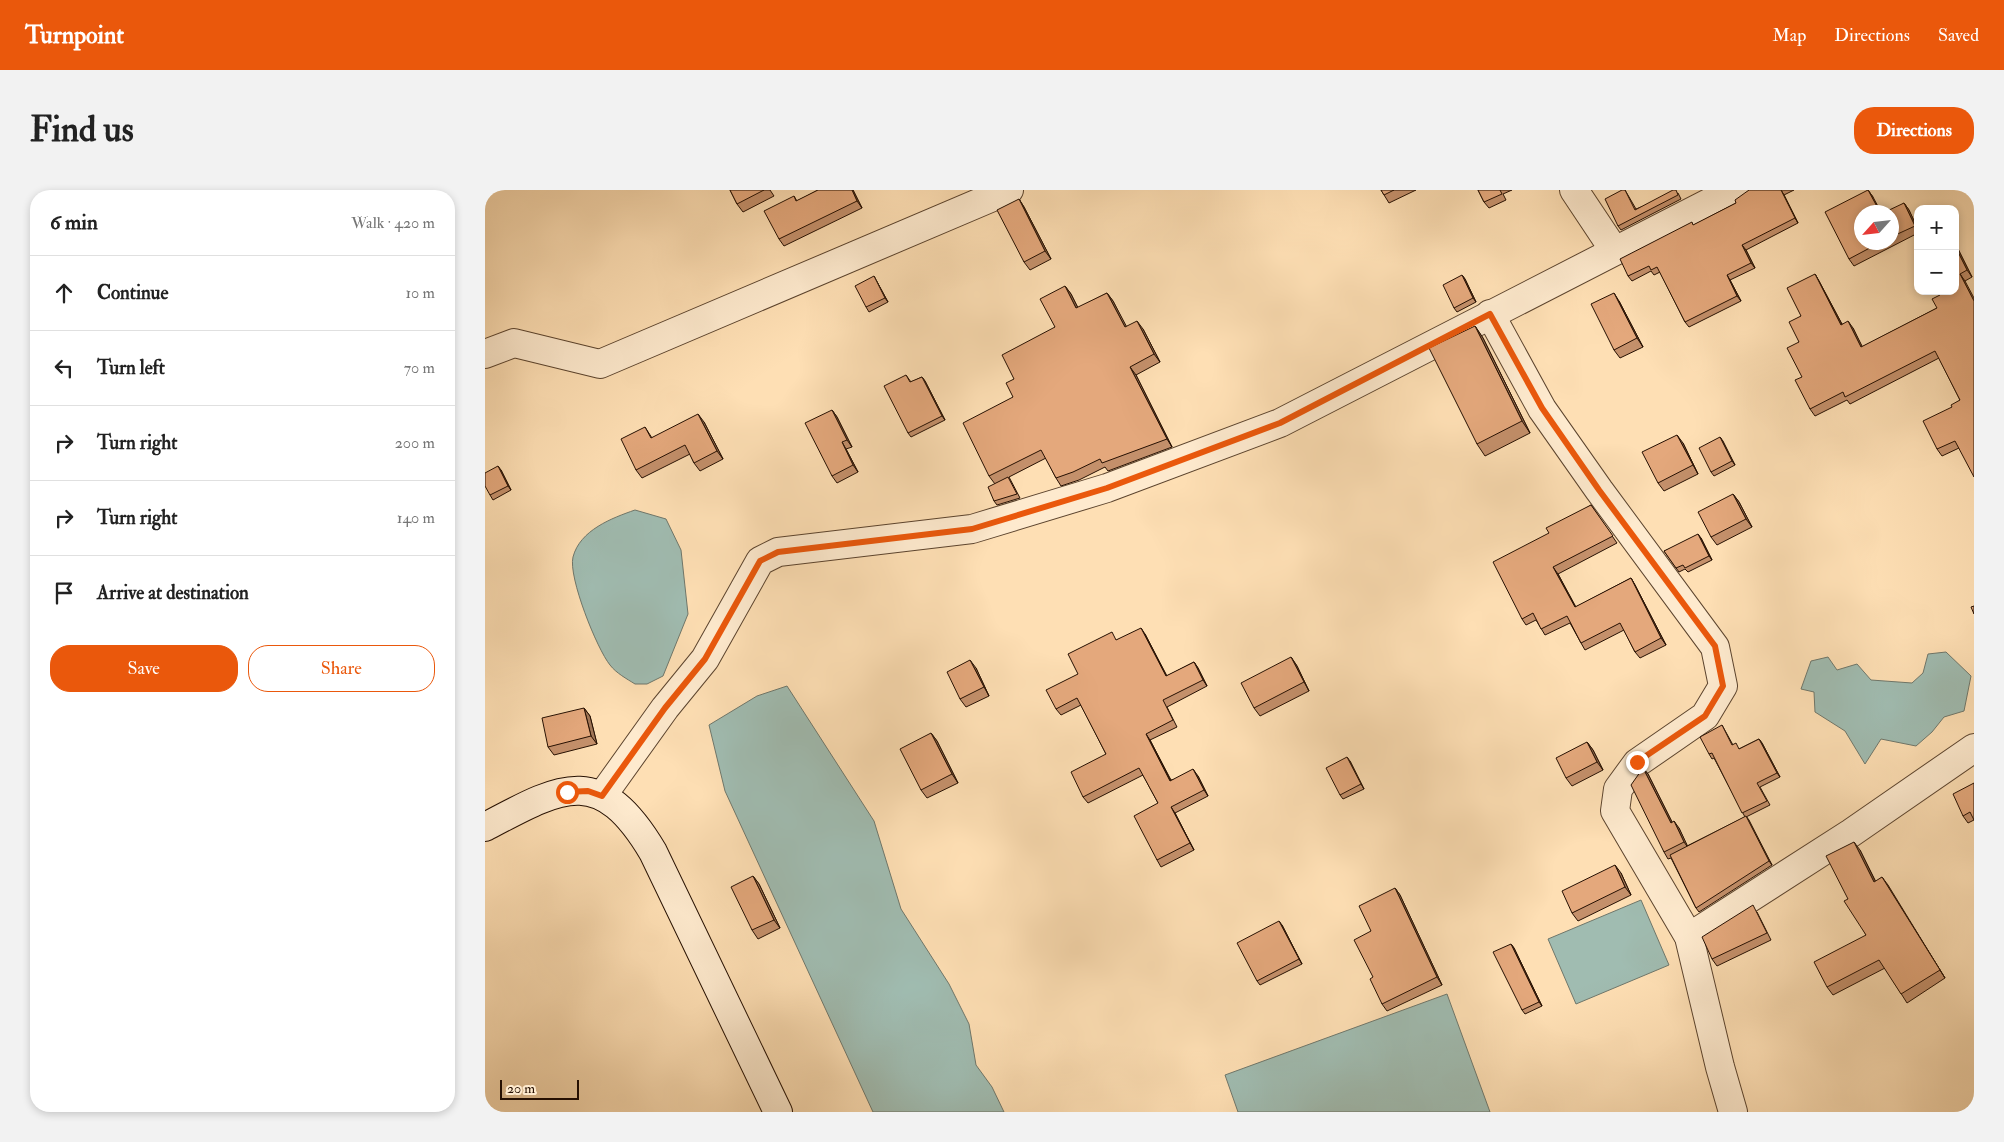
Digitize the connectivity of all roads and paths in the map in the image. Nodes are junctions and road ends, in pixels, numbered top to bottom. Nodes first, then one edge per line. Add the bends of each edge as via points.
1 (1009, 190) edge
2 (1574, 190) edge
3 (1735, 190) edge
4 (1614, 250) junction
5 (1490, 314) junction
6 (485, 354) edge
7 (1974, 748) edge
8 (602, 796) junction
9 (485, 827) edge
10 (1689, 937) junction
11 (778, 1112) edge
12 (1733, 1112) edge

1 - 6 street via 601,364 514,343
2 - 4 street
3 - 4 street
4 - 5 street
5 - 8 street via 1280,423 1107,488 972,529 778,552 760,561 705,659 665,708
5 - 10 street via 1542,408 1715,646 1723,686 1705,716 1637,762 1618,789 1615,811
7 - 10 street via 1851,833
8 - 9 street via 588,791 545,796
8 - 11 street via 637,824 653,852
10 - 12 street

